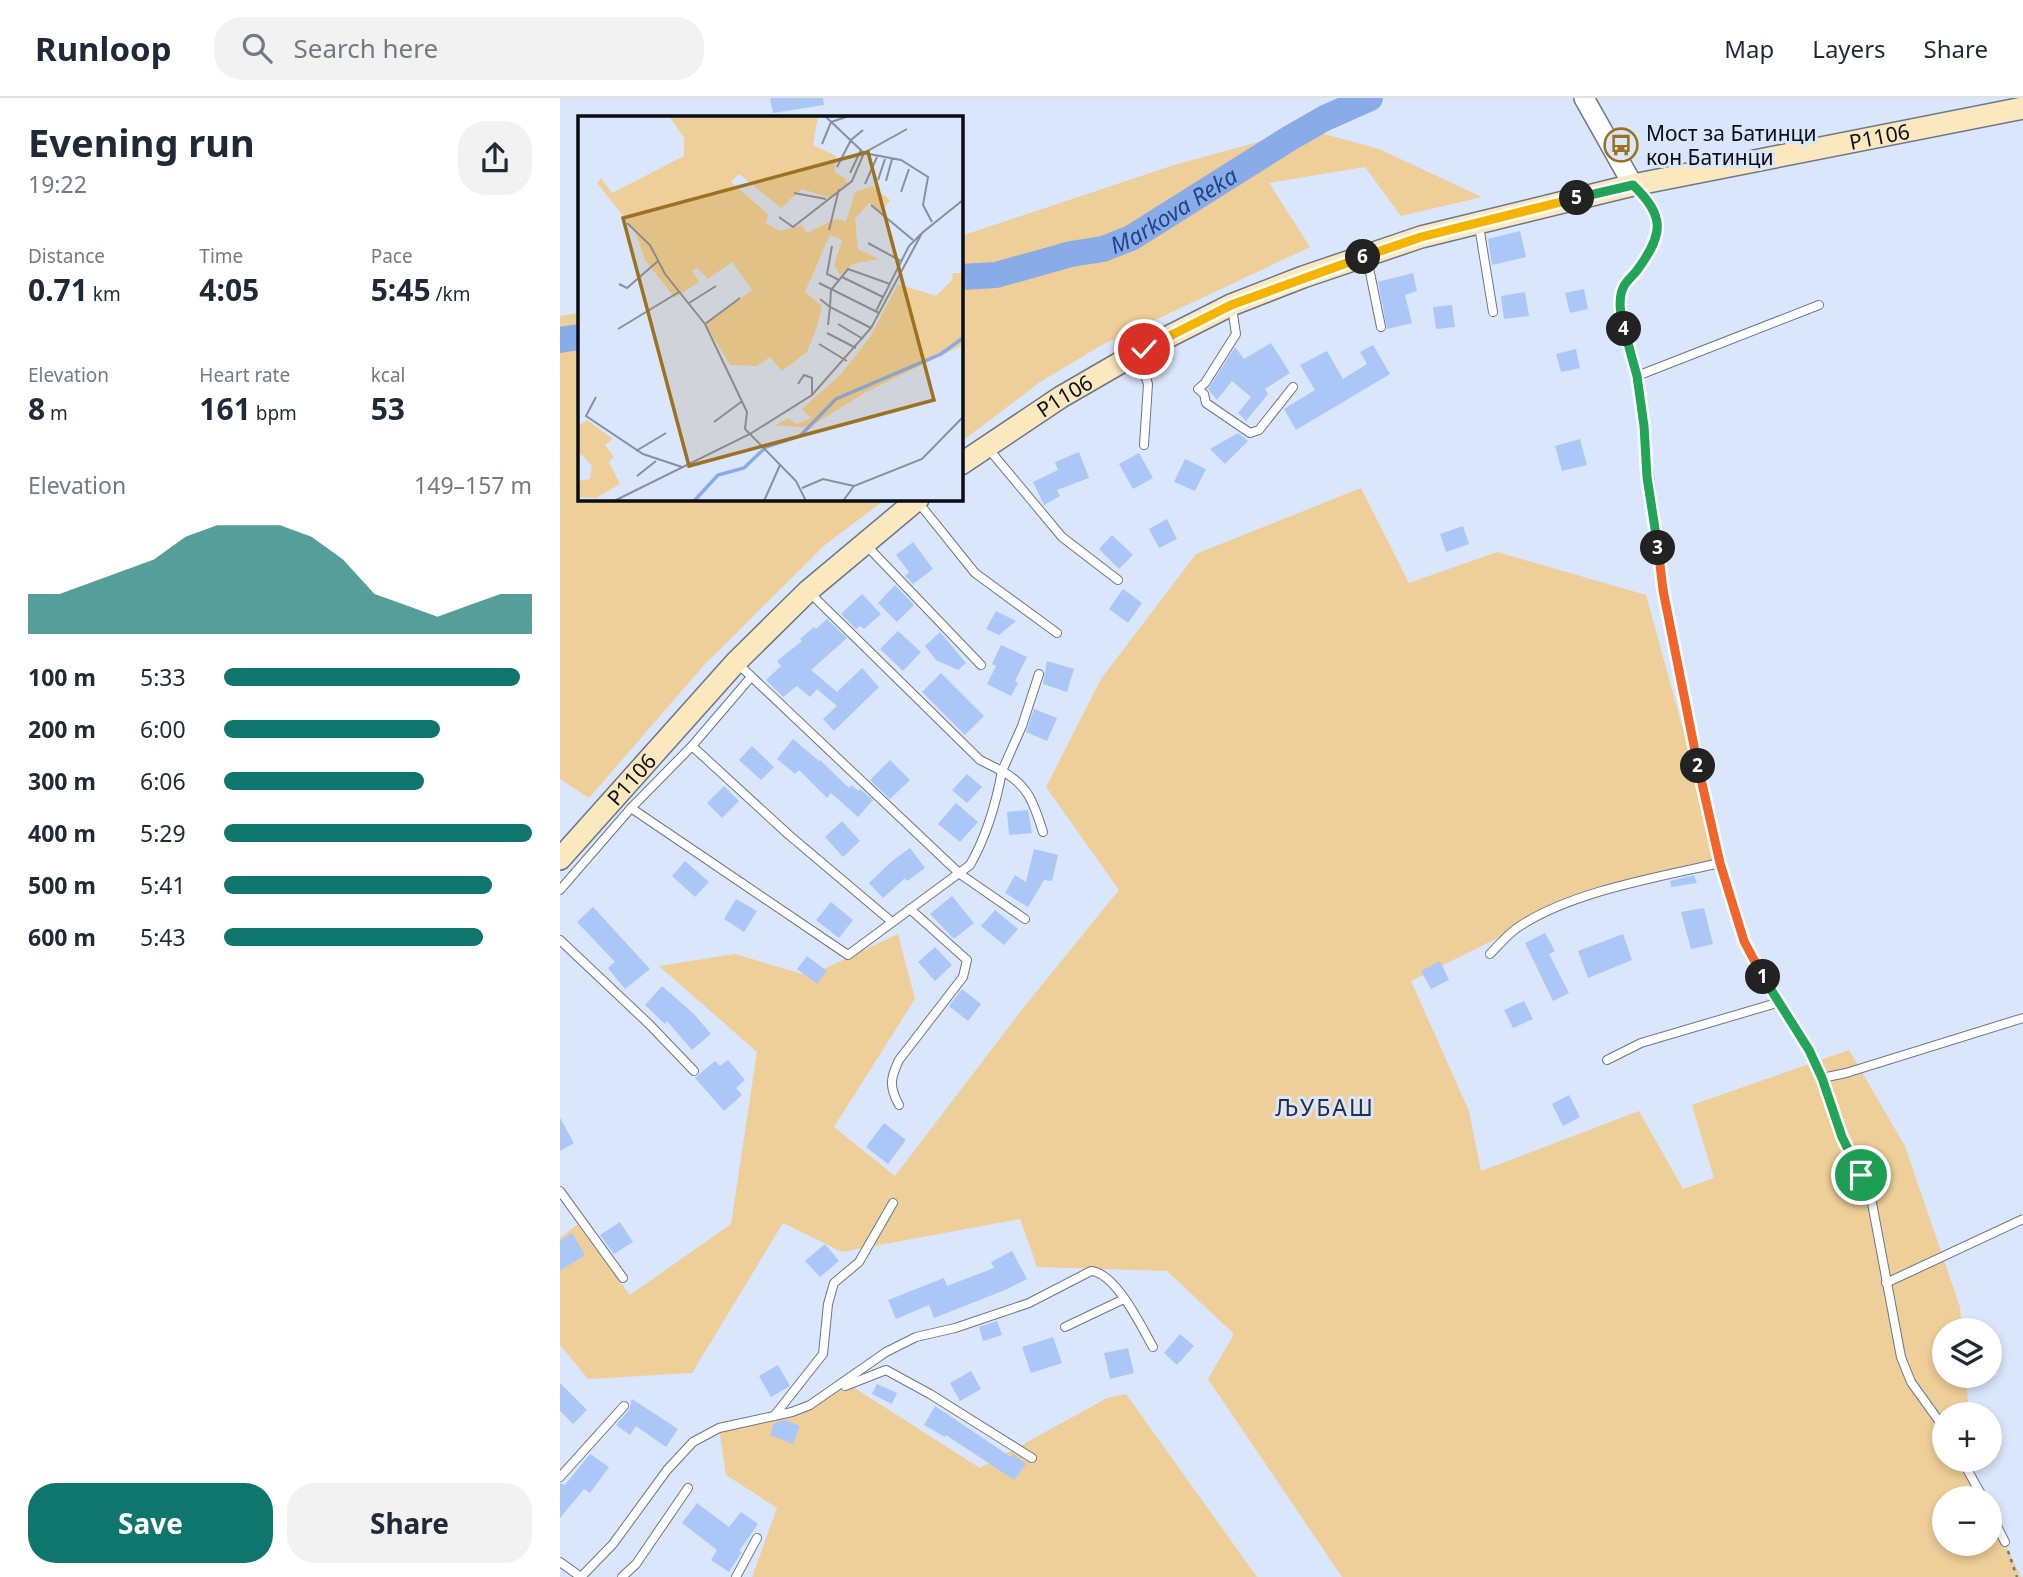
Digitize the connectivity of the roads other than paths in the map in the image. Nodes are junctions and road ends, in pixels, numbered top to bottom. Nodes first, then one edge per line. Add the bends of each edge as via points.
1 (1589, 106) edge
2 (2023, 108) edge
3 (1633, 185) junction
4 (1478, 223) junction
5 (1366, 256) junction
6 (1231, 305) junction
7 (1819, 305) dead end
8 (1493, 312) dead end
9 (1381, 327) dead end
10 (1138, 353) junction
11 (1637, 376) junction
12 (1293, 387) dead end
13 (1144, 445) dead end
14 (987, 447) junction
15 (962, 463) edge
16 (916, 500) edge
17 (918, 500) edge
18 (864, 543) junction
19 (1118, 580) dead end
20 (808, 591) junction
21 (1057, 633) dead end
22 (981, 665) dead end
23 (743, 669) junction
24 (1039, 674) dead end
25 (692, 746) junction
26 (1002, 771) junction
27 (631, 808) junction
28 (1043, 832) dead end
29 (560, 859) edge
30 (1720, 863) junction
31 (960, 874) junction
32 (560, 890) edge
33 (910, 909) junction
34 (1025, 919) dead end
35 (892, 922) junction
36 (560, 940) edge
37 (1490, 954) dead end
38 (1780, 1002) junction
39 (2023, 1018) edge
40 (1607, 1060) dead end
41 (694, 1071) dead end
42 (1822, 1078) junction
43 (899, 1105) dead end
44 (560, 1191) edge
45 (893, 1203) dead end
46 (2023, 1219) edge
47 (622, 1278) dead end
48 (1886, 1283) junction
49 (1124, 1299) junction
50 (1065, 1327) dead end
51 (1153, 1346) dead end
52 (826, 1396) junction
53 (624, 1406) dead end
54 (1932, 1412) edge
55 (774, 1416) junction
56 (1032, 1458) dead end
57 (560, 1477) edge
58 (688, 1488) dead end
59 (2002, 1536) edge
60 (757, 1538) dead end
61 (2005, 1542) road end
62 (560, 1562) edge
63 (581, 1577) edge
64 (622, 1577) edge
65 (736, 1577) edge

1 - 3 street
2 - 3 main road, P1106
3 - 4 main road, P1106
3 - 11 lane via 1651,202 1657,221 1655,241 1623,288 1620,310
4 - 5 main road, P1106
4 - 8 lane
5 - 6 main road, P1106
5 - 9 lane
6 - 10 main road, P1106
6 - 12 lane via 1237,334 1198,389 1206,403 1250,433 1259,430
7 - 11 lane
10 - 13 lane via 1148,384
10 - 14 main road, P1106
11 - 30 lane via 1663,590
14 - 15 main road, P1106
14 - 19 lane via 1062,537
16 - 18 main road, P1106
17 - 21 lane via 975,573
18 - 20 main road, P1106
18 - 22 lane
20 - 23 main road, P1106
20 - 26 lane via 980,760
23 - 25 lane
23 - 29 main road, P1106
23 - 31 lane
24 - 26 lane
25 - 27 lane
25 - 35 lane
26 - 28 lane via 1015,778 1032,799
26 - 31 lane via 979,850
27 - 32 lane
27 - 35 lane via 848,955
30 - 37 lane via 1629,884 1552,909 1516,929
30 - 38 lane via 1744,941
31 - 33 lane
31 - 34 lane
33 - 35 lane
33 - 43 lane via 967,960 964,977 892,1074 890,1082
36 - 41 lane
38 - 40 lane via 1641,1043
38 - 42 lane
39 - 42 lane
42 - 48 lane via 1872,1203
44 - 47 lane
45 - 55 lane via 859,1262 834,1283 823,1354
46 - 48 lane
48 - 54 lane via 1901,1357 1911,1382
49 - 50 lane
49 - 51 lane
49 - 52 lane via 1106,1277 1091,1272 1029,1303 916,1338 886,1353
52 - 55 lane
52 - 56 lane via 886,1370
53 - 57 lane
55 - 63 lane via 719,1428 693,1442
58 - 64 lane via 636,1564
59 - 61 lane
60 - 65 lane
62 - 63 lane

